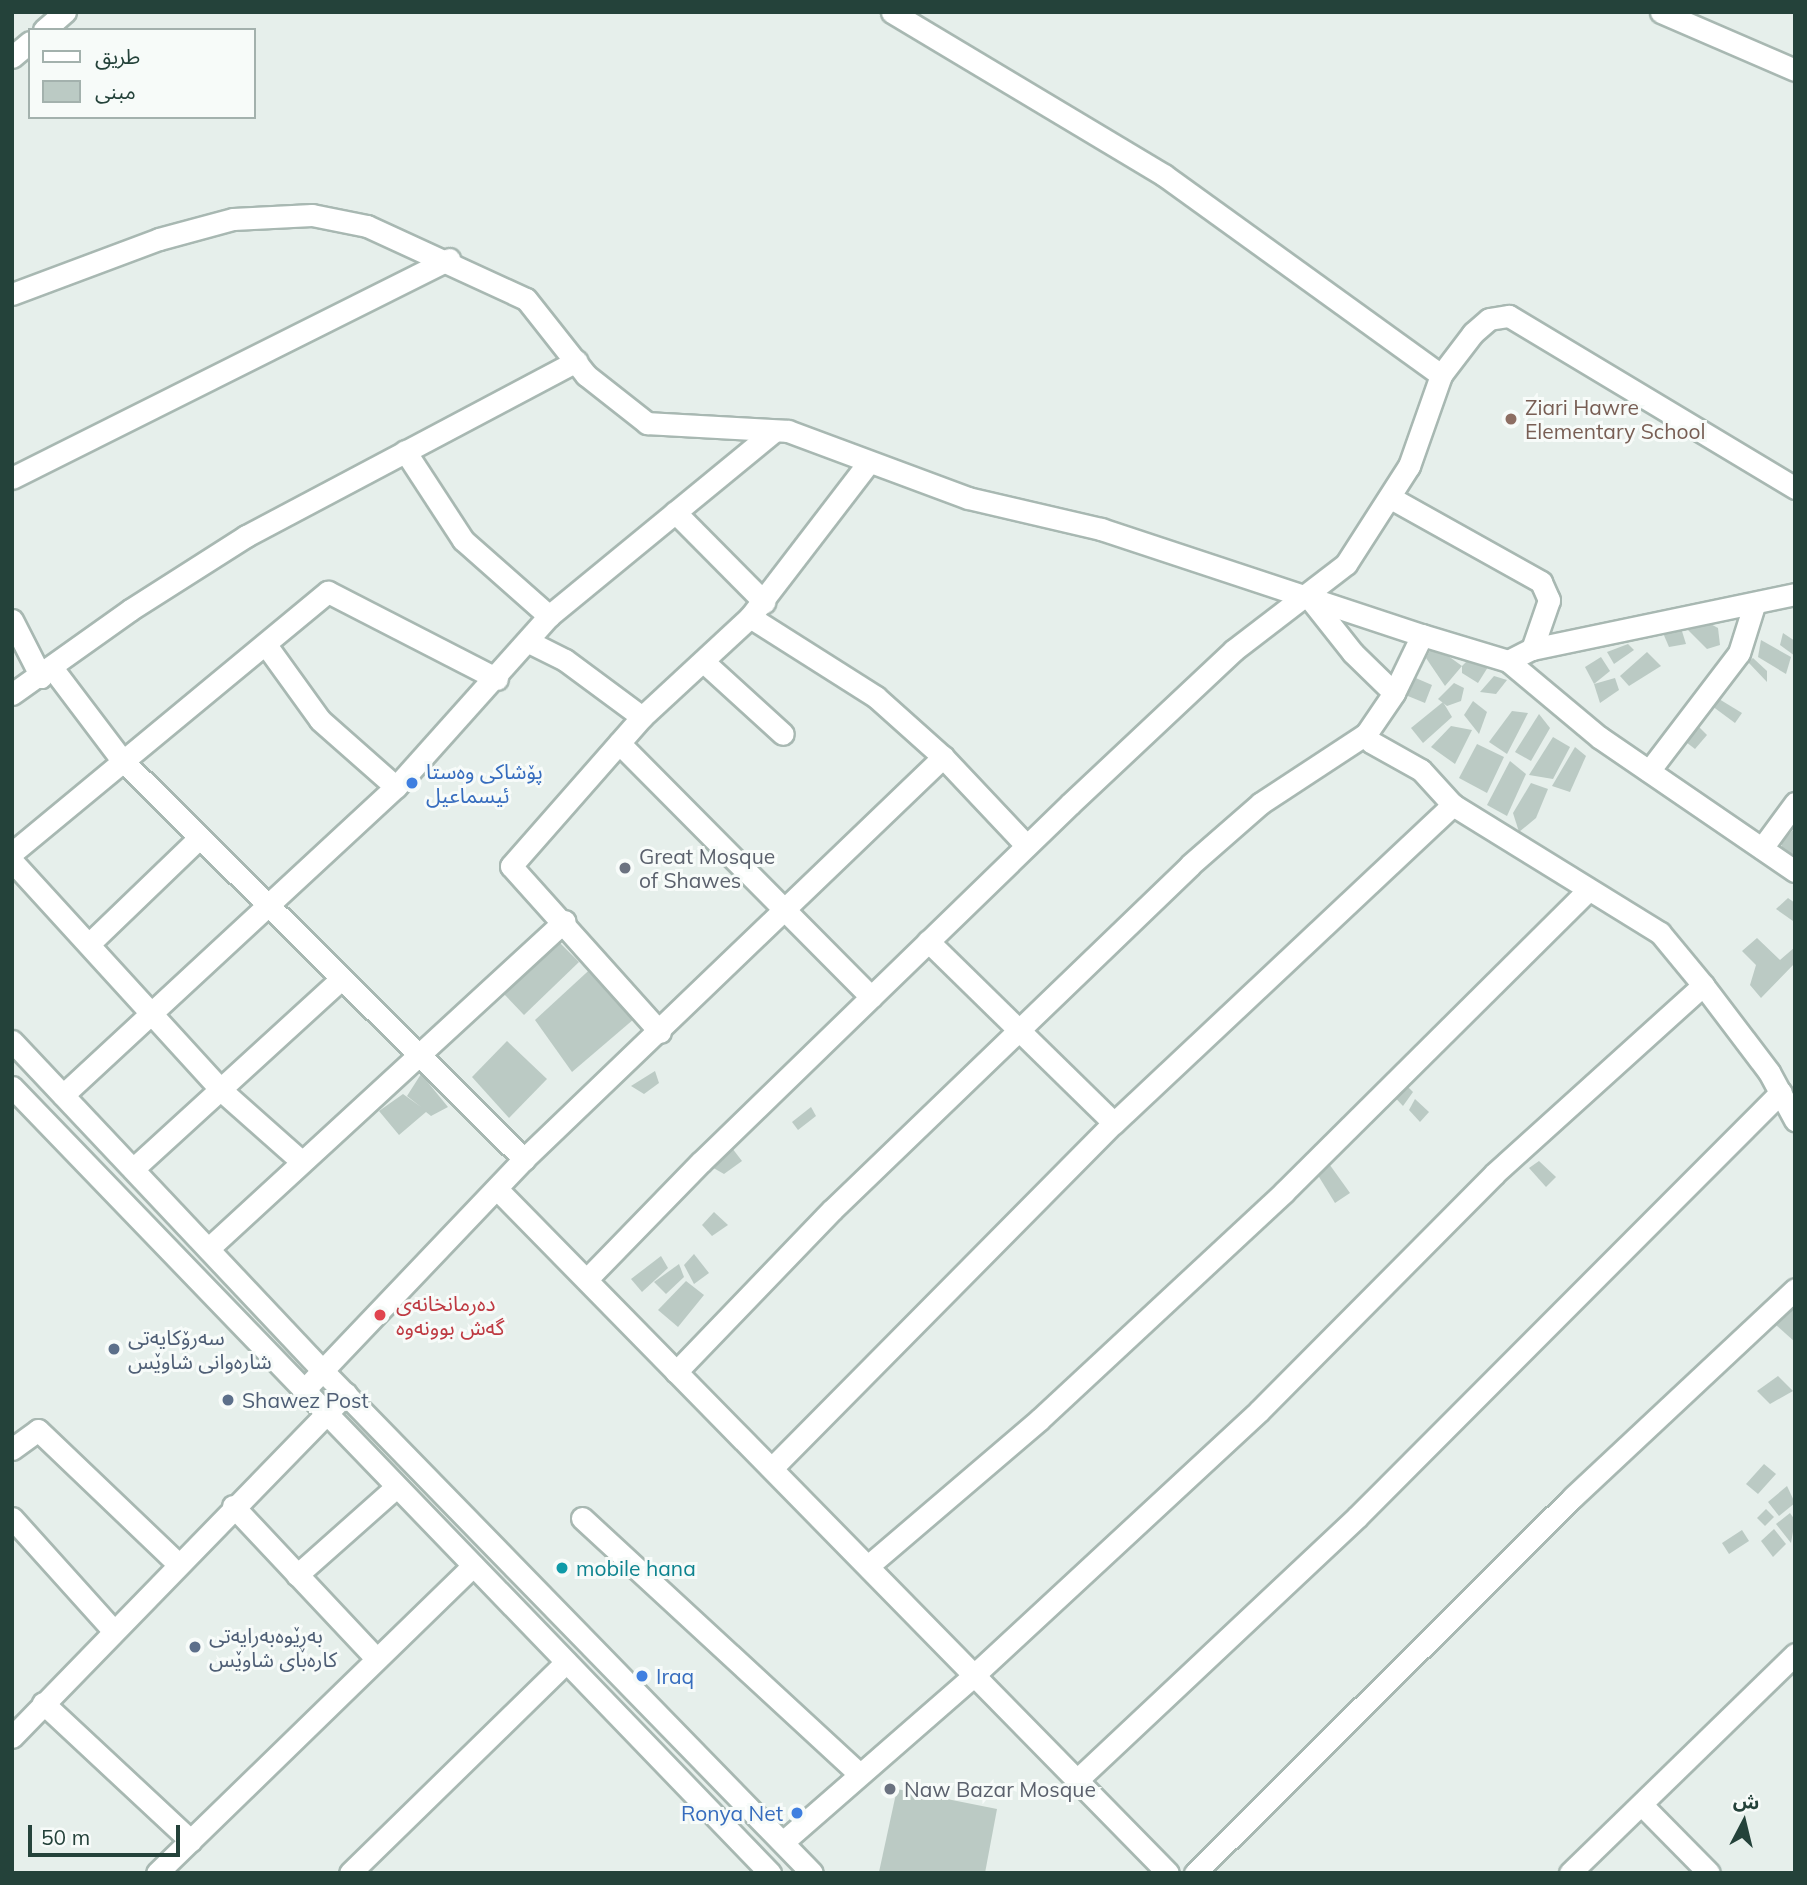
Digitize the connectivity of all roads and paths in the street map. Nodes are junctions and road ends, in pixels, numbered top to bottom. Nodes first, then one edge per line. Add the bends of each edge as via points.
1 (65, 12) edge
2 (892, 12) edge
3 (1661, 12) edge
4 (46, 28) edge
5 (28, 44) edge
6 (12, 57) edge
7 (1795, 70) edge
8 (449, 259) junction
9 (12, 293) edge
10 (576, 361) junction
11 (1441, 375) junction
12 (774, 431) junction
13 (405, 451) junction
14 (868, 463) junction
15 (12, 478) edge
16 (1795, 488) edge
17 (1391, 498) junction
18 (675, 512) junction
19 (1307, 594) junction
20 (1795, 594) edge
21 (1754, 605) junction
22 (757, 610) junction
23 (549, 616) junction
24 (12, 620) edge
25 (1422, 635) junction
26 (529, 642) junction
27 (266, 645) junction
28 (1532, 649) junction
29 (1508, 661) junction
30 (705, 663) junction
31 (47, 673) junction
32 (497, 680) junction
33 (1394, 693) junction
34 (12, 694) edge
35 (642, 717) junction
36 (783, 734) dead end
37 (1366, 734) junction
38 (619, 743) junction
39 (943, 757) junction
40 (121, 759) junction
41 (1649, 771) junction
42 (396, 788) junction
43 (1795, 803) edge
44 (1453, 805) junction
45 (200, 837) junction
46 (1026, 845) junction
47 (1762, 848) junction
48 (12, 853) edge
49 (12, 861) edge
50 (1795, 871) edge
51 (1586, 892) junction
52 (271, 906) junction
53 (781, 912) junction
54 (564, 921) junction
55 (928, 940) junction
56 (91, 942) junction
57 (341, 979) junction
58 (1703, 985) junction
59 (871, 997) junction
60 (150, 1014) junction
61 (1019, 1030) junction
62 (660, 1032) junction
63 (12, 1041) edge
64 (419, 1054) junction
65 (12, 1087) edge
66 (221, 1090) junction
67 (1781, 1092) junction
68 (63, 1096) junction
69 (1795, 1120) edge
70 (1114, 1124) junction
71 (524, 1159) junction
72 (301, 1161) junction
73 (133, 1169) junction
74 (497, 1189) junction
75 (209, 1248) junction
76 (588, 1278) junction
77 (1795, 1289) edge
78 (322, 1370) junction
79 (676, 1372) junction
80 (303, 1391) junction
81 (346, 1394) junction
82 (326, 1415) junction
83 (12, 1450) edge
84 (775, 1466) junction
85 (396, 1487) junction
86 (233, 1507) junction
87 (12, 1518) edge
88 (582, 1518) dead end
89 (177, 1563) junction
90 (473, 1566) junction
91 (868, 1566) junction
92 (297, 1575) junction
93 (112, 1629) junction
94 (1795, 1654) edge
95 (374, 1656) junction
96 (566, 1662) junction
97 (973, 1676) junction
98 (43, 1703) junction
99 (12, 1737) edge
100 (858, 1773) junction
101 (1076, 1781) junction
102 (1642, 1805) junction
103 (191, 1841) junction
104 (783, 1842) junction
105 (157, 1873) edge
106 (350, 1873) edge
107 (770, 1873) edge
108 (813, 1873) edge
109 (1168, 1873) edge
110 (1195, 1873) edge
111 (1570, 1873) edge
112 (1709, 1873) edge

1 - 4 street
2 - 11 street via 1164,175
3 - 7 street
5 - 6 street
8 - 9 street via 367,226 312,215 233,219 159,239
8 - 10 street via 526,299
8 - 15 street
10 - 12 street via 648,423
10 - 13 street
11 - 16 street via 1489,319 1509,316
11 - 17 street via 1427,427
12 - 14 street
12 - 18 street
13 - 23 street via 463,540
13 - 31 street via 246,536 130,610
14 - 19 street via 968,498 1101,529
14 - 22 street
17 - 19 street via 1346,564
17 - 28 street via 1541,582 1549,600
18 - 22 street
18 - 23 street
19 - 25 street
19 - 33 street via 1353,653
19 - 46 street via 1234,650
20 - 21 street
21 - 28 street
21 - 41 street via 1739,653
22 - 30 street
22 - 39 street via 876,697
23 - 26 street
24 - 31 street
25 - 29 street
25 - 33 street
26 - 32 street
26 - 35 street via 565,660
27 - 32 street via 328,592
27 - 40 street
27 - 42 street via 320,720
28 - 29 street
29 - 41 street
30 - 35 street
30 - 36 street
31 - 34 street
31 - 40 street
32 - 42 street
33 - 37 street
35 - 38 street
37 - 44 street via 1421,771
37 - 61 street via 1251,812
38 - 53 street
38 - 54 street via 511,866
39 - 46 street
39 - 53 street
40 - 45 street
40 - 48 street
41 - 47 street
42 - 52 street
43 - 47 street
44 - 51 street
44 - 70 street
45 - 52 street
45 - 56 street
46 - 55 street
47 - 50 street
49 - 56 street
51 - 58 street via 1660,933
51 - 91 street via 1284,1192 1040,1419
52 - 57 street
52 - 60 street
53 - 59 street
53 - 62 street
54 - 62 street
54 - 64 street
55 - 59 street
55 - 61 street
56 - 60 street
57 - 64 street
57 - 66 street
58 - 67 street
58 - 97 street via 1494,1174 1259,1411
59 - 76 street
60 - 66 street
60 - 68 street
61 - 70 street
61 - 79 street via 832,1210
62 - 71 street
63 - 68 street
64 - 71 street
64 - 72 street
65 - 80 street
66 - 72 street
66 - 73 street
67 - 69 street
67 - 101 street via 1357,1517
68 - 73 street
70 - 84 street
71 - 74 street
72 - 75 street
73 - 75 street
74 - 76 street
74 - 78 street
75 - 78 street
76 - 79 street
77 - 110 street via 1573,1497
78 - 80 street
78 - 81 street
79 - 84 street
80 - 82 street
81 - 82 street
81 - 104 street
82 - 85 street
82 - 86 street
83 - 89 street via 38,1430
84 - 91 street
85 - 90 street
85 - 92 street
86 - 89 street
86 - 92 street
87 - 93 street
88 - 100 street
89 - 93 street
90 - 95 street
90 - 96 street
91 - 97 street
92 - 95 street
93 - 98 street
94 - 102 street
95 - 103 street
96 - 106 street
96 - 107 street
97 - 100 street
97 - 101 street
98 - 99 street
98 - 103 street
100 - 104 street
101 - 109 street
102 - 111 street
102 - 112 street
103 - 105 street
104 - 108 street

